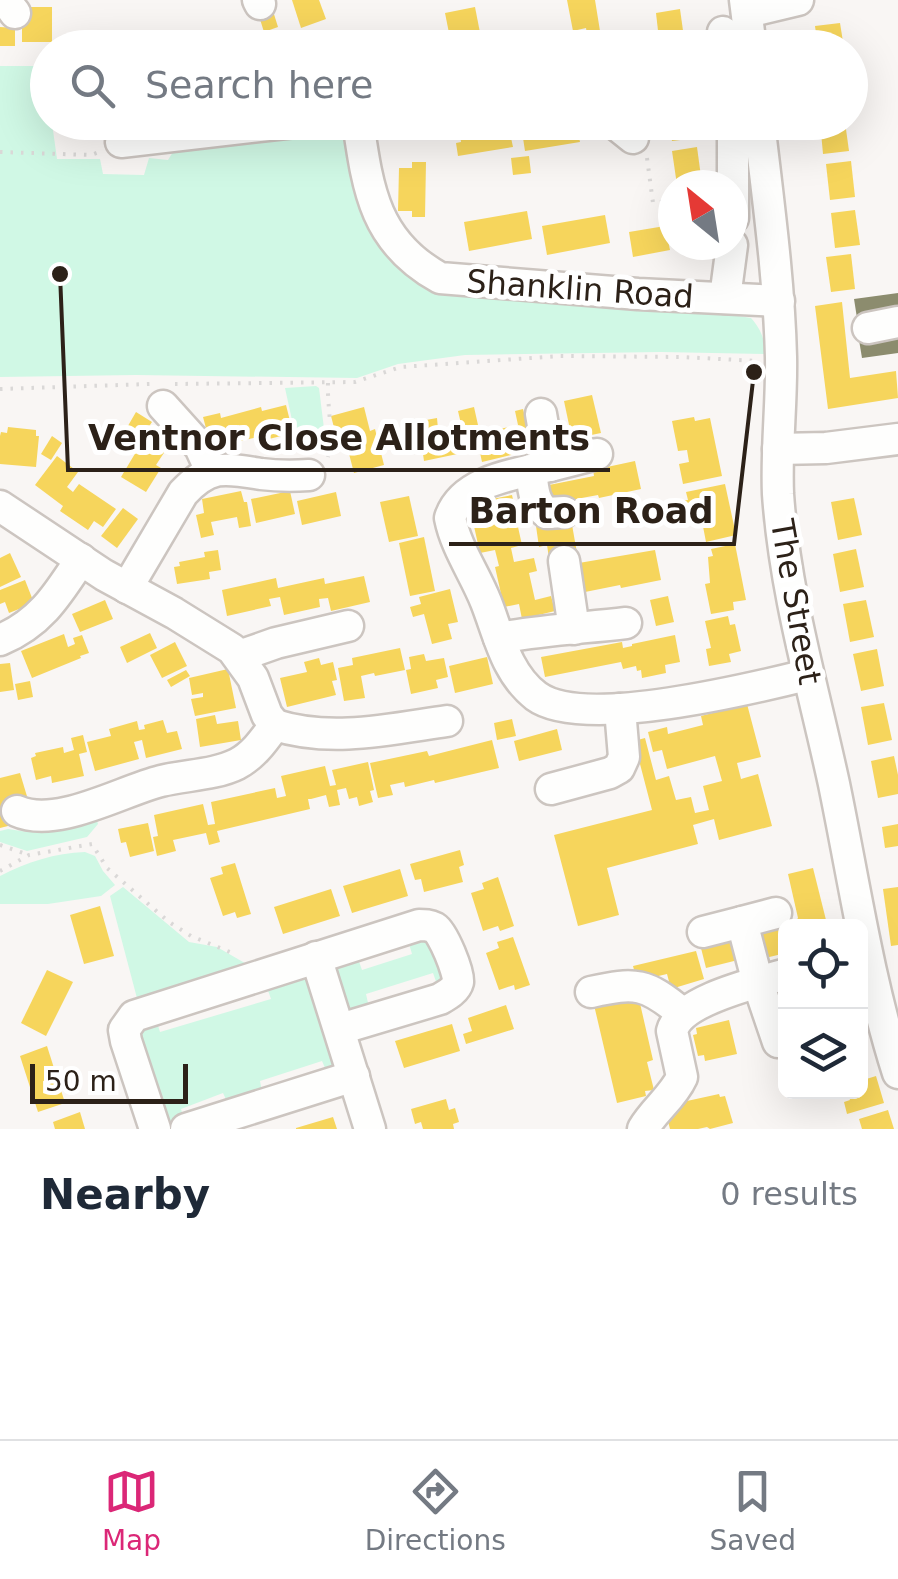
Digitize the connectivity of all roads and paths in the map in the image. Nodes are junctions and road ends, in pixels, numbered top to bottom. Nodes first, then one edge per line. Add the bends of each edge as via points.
1 (798, 0) edge
2 (746, 6) edge
3 (139, 140) edge
4 (361, 140) edge
5 (637, 140) edge
6 (733, 140) edge
7 (761, 140) edge
8 (122, 142) joint
9 (0, 152) edge
10 (733, 170) edge
11 (658, 202) edge
12 (730, 260) edge
13 (725, 298) junction
14 (779, 302) junction
15 (781, 362) junction
16 (328, 383) junction
17 (0, 388) edge
18 (163, 406) dead end
19 (541, 414) dead end
20 (898, 438) edge
21 (778, 450) junction
22 (597, 454) dead end
23 (540, 468) junction
24 (210, 471) junction
25 (309, 475) joint
26 (0, 506) edge
27 (564, 512) dead end
28 (82, 559) junction
29 (564, 562) dead end
30 (127, 588) junction
31 (626, 623) dead end
32 (348, 626) dead end
33 (574, 629) junction
34 (498, 638) junction
35 (0, 640) edge
36 (239, 656) junction
37 (807, 675) junction
38 (620, 709) junction
39 (447, 721) dead end
40 (275, 724) junction
41 (551, 789) dead end
42 (17, 811) dead end
43 (0, 845) edge
44 (29, 855) junction
45 (0, 871) edge
46 (776, 913) dead end
47 (858, 919) edge
48 (742, 922) junction
49 (703, 932) dead end
50 (316, 957) junction
51 (868, 961) edge
52 (267, 973) junction
53 (772, 978) edge
54 (590, 992) dead end
55 (682, 1014) junction
56 (340, 1029) junction
57 (893, 1035) edge
58 (778, 1042) dead end
59 (898, 1073) edge
60 (354, 1076) junction
61 (155, 1129) edge
62 (186, 1129) edge
63 (370, 1129) edge
64 (643, 1129) edge

1 - 2 street
3 - 8 street
4 - 13 street, Shanklin Road via 378,217 402,249 440,278
5 - 11 path via 646,147 653,203
6 - 10 street
7 - 14 street, The Street
8 - 9 path via 91,155
12 - 13 street, Shanklin Road
13 - 14 street, Shanklin Road
14 - 15 street, The Street
15 - 16 path via 560,356 401,367
15 - 21 street, The Street
16 - 17 path
16 - 25 path via 330,456
18 - 24 street via 200,447
19 - 23 street
20 - 21 street
21 - 37 street, The Street via 786,563
22 - 23 street
23 - 27 street via 534,493 539,506
23 - 34 street via 469,493 450,518
24 - 25 street
24 - 30 street via 183,493
26 - 28 street
28 - 30 street
28 - 35 street via 42,614
29 - 33 street
30 - 36 street
31 - 33 street
32 - 36 street
33 - 34 street
34 - 38 street via 514,672 536,696 577,710
36 - 40 street
37 - 38 street
37 - 47 street, The Street
38 - 41 street via 619,768
39 - 40 street via 319,734
40 - 42 street via 238,763 61,814
43 - 44 path
44 - 45 path
44 - 52 path via 92,844 107,868 169,922
46 - 48 street
48 - 49 street
48 - 53 street
50 - 52 street
50 - 56 street
50 - 56 street via 419,925 442,935 456,972 458,982 440,999
51 - 57 street, The Street
52 - 61 street via 128,1022 126,1041
53 - 55 street
53 - 58 street
54 - 55 street via 640,987
55 - 64 street via 672,1031 682,1077
56 - 60 street
57 - 59 street, The Street
60 - 62 street
60 - 63 street

